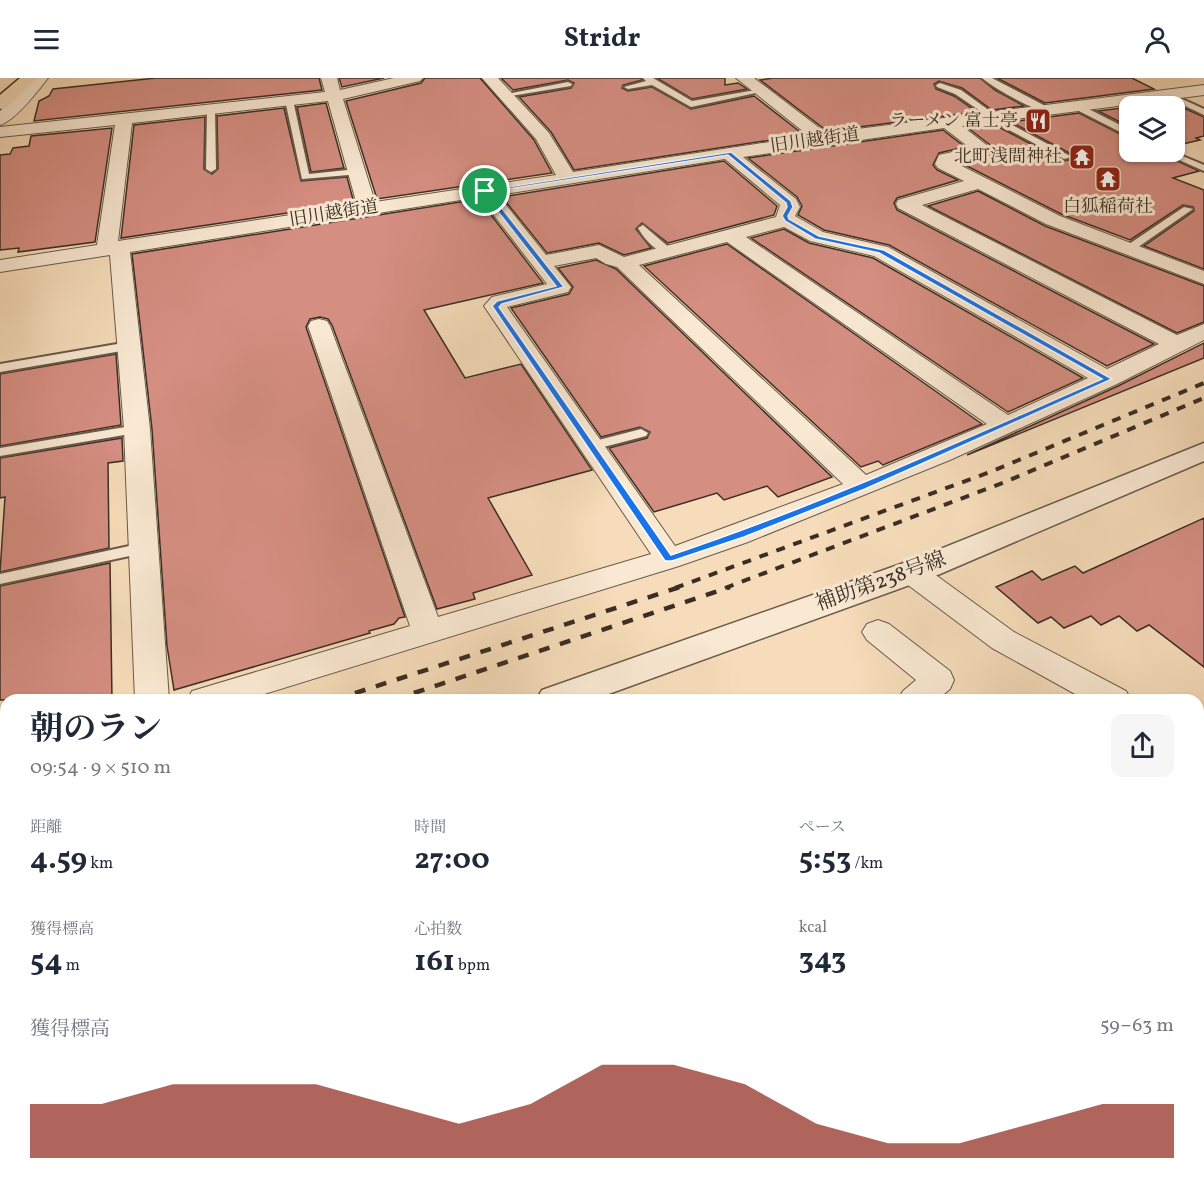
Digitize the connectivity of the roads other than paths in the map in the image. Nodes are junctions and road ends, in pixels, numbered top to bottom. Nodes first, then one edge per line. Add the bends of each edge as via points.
1 (8, 78) edge
2 (30, 78) edge
3 (40, 78) edge
4 (329, 78) edge
5 (415, 78) edge
6 (490, 78) edge
7 (744, 78) edge
8 (986, 78) edge
9 (650, 80) edge
10 (1138, 82) dead end
11 (568, 84) dead end
12 (0, 85) edge
13 (940, 85) dead end
14 (628, 87) dead end
15 (1204, 90) edge
16 (761, 91) junction
17 (505, 95) junction
18 (1169, 95) junction
19 (334, 96) junction
20 (289, 100) junction
21 (0, 104) edge
22 (1078, 107) junction
23 (212, 109) junction
24 (1052, 111) junction
25 (1204, 112) edge
26 (124, 118) junction
27 (995, 118) junction
28 (0, 120) edge
29 (949, 124) junction
30 (1119, 128) edge
31 (0, 132) edge
32 (823, 139) junction
33 (729, 154) junction
34 (1067, 157) dead end
35 (1185, 160) edge
36 (1204, 168) edge
37 (211, 169) dead end
38 (357, 172) junction
39 (567, 178) junction
40 (978, 183) junction
41 (485, 191) junction
42 (368, 208) junction
43 (1188, 209) dead end
44 (787, 220) junction
45 (643, 228) dead end
46 (730, 235) junction
47 (113, 248) junction
48 (1127, 250) junction
49 (667, 251) junction
50 (541, 262) junction
51 (624, 263) junction
52 (0, 266) edge
53 (1204, 278) edge
54 (319, 326) dead end
55 (1204, 331) edge
56 (1178, 344) junction
57 (129, 346) junction
58 (0, 368) edge
59 (1108, 379) junction
60 (1006, 425) junction
61 (137, 429) junction
62 (641, 433) dead end
63 (592, 446) junction
64 (1204, 451) edge
65 (0, 452) edge
66 (862, 487) junction
67 (143, 548) junction
68 (669, 559) junction
69 (911, 572) junction
70 (0, 579) edge
71 (878, 632) dead end
72 (428, 633) junction
73 (152, 694) edge
74 (224, 694) edge
75 (571, 694) edge
76 (922, 694) edge
77 (1103, 694) edge

1 - 12 main road
2 - 21 main road
3 - 28 street
4 - 19 street
5 - 19 street
6 - 17 street
7 - 16 street
8 - 24 lane
9 - 14 lane
9 - 16 lane via 691,104
10 - 18 street
11 - 17 lane
13 - 27 lane via 958,92
15 - 18 street, 旧川越街道
16 - 32 street
17 - 39 street via 543,137
18 - 22 street, 旧川越街道
18 - 25 lane
19 - 20 street
19 - 38 street
20 - 23 street
20 - 38 lane via 306,177
22 - 24 street, 旧川越街道
22 - 30 lane
23 - 26 street
23 - 37 lane
24 - 27 street, 旧川越街道
26 - 31 street
26 - 47 street
27 - 29 street, 旧川越街道
27 - 34 lane
29 - 32 street, 旧川越街道
29 - 40 street via 984,150 943,162
32 - 33 street, 旧川越街道
33 - 39 street, 旧川越街道
33 - 44 street via 789,203
35 - 36 lane
38 - 42 street
39 - 41 street, 旧川越街道
40 - 48 street
40 - 56 street via 905,204
41 - 42 street, 旧川越街道
41 - 50 street
42 - 47 street, 旧川越街道
43 - 48 lane
44 - 46 street
44 - 59 street via 817,237 881,251
45 - 49 lane
46 - 49 street
46 - 60 street
47 - 52 street, 旧川越街道
47 - 57 street
48 - 53 street
49 - 51 street
50 - 51 street via 599,251
50 - 63 street via 561,287 495,306
51 - 66 street
54 - 72 street
55 - 56 street
56 - 59 street
57 - 58 lane
57 - 61 street
59 - 60 street
60 - 66 street
61 - 65 lane
61 - 67 street
62 - 63 lane
63 - 68 street
64 - 69 street, 補助第238号線
66 - 68 street
67 - 70 lane
67 - 73 street
68 - 72 street
69 - 75 street, 補助第238号線
69 - 77 street via 1004,640
71 - 76 street via 938,680
72 - 74 street

